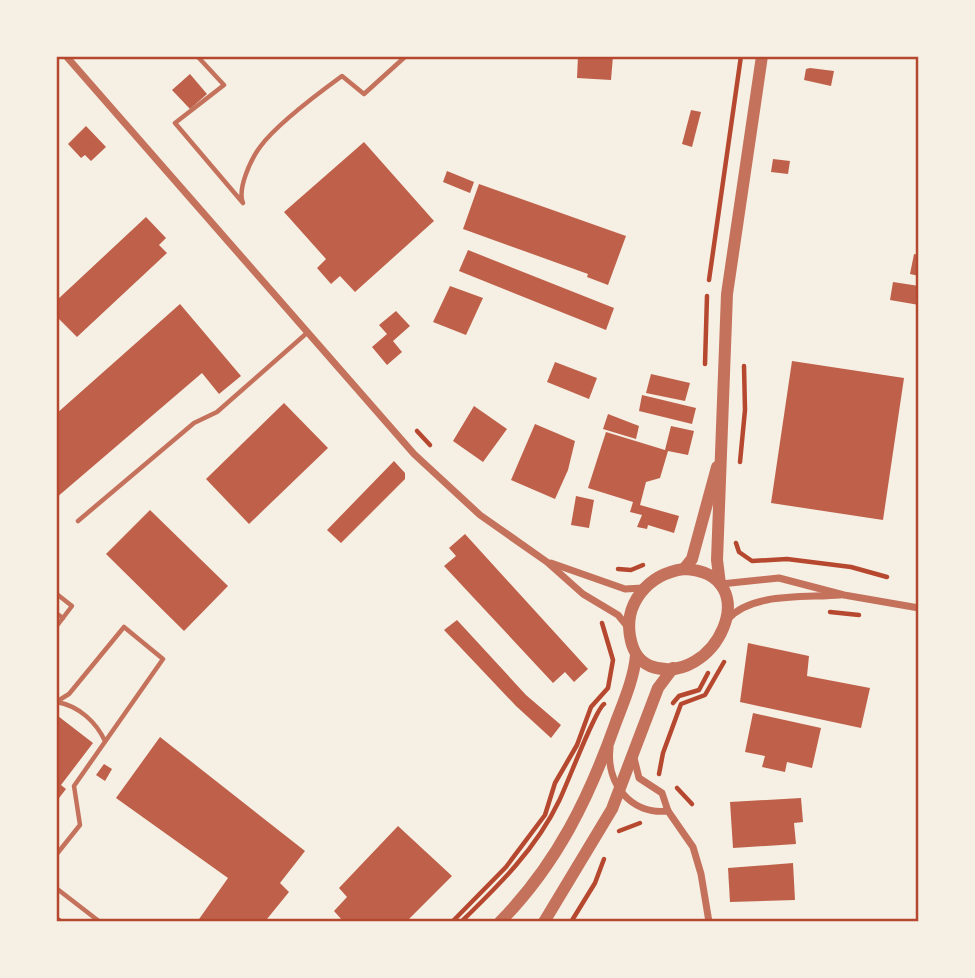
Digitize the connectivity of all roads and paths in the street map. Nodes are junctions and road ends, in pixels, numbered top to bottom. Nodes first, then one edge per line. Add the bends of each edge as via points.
1 (66, 56) edge
2 (201, 56) edge
3 (406, 56) edge
4 (762, 56) edge
5 (308, 332) junction
6 (744, 356) dead end
7 (412, 426) dead end
8 (722, 447) junction
9 (439, 455) dead end
10 (738, 472) dead end
11 (78, 521) dead end
12 (735, 535) dead end
13 (547, 562) junction
14 (648, 562) dead end
15 (611, 569) dead end
16 (684, 569) junction
17 (887, 577) dead end
18 (720, 584) junction
19 (644, 588) junction
20 (58, 595) edge
21 (844, 595) junction
22 (919, 608) edge
23 (827, 612) dead end
24 (56, 613) edge
25 (861, 615) dead end
26 (593, 617) dead end
27 (63, 618) junction
28 (727, 619) junction
29 (56, 627) edge
30 (629, 629) junction
31 (707, 652) junction
32 (727, 654) dead end
33 (636, 655) junction
34 (673, 668) junction
35 (56, 702) edge
36 (610, 704) dead end
37 (671, 708) dead end
38 (610, 739) junction
39 (105, 742) junction
40 (634, 756) junction
41 (665, 778) dead end
42 (620, 793) junction
43 (668, 811) junction
44 (643, 819) dead end
45 (613, 835) dead end
46 (56, 855) edge
47 (605, 857) dead end
48 (56, 888) edge
49 (56, 918) edge
50 (62, 922) edge
51 (100, 922) edge
52 (452, 922) edge
53 (461, 922) edge
54 (500, 922) edge
55 (544, 922) edge
56 (571, 922) edge
57 (709, 922) edge

1 - 5 street
2 - 3 lane via 225,85 175,123 243,203 245,181 260,148 270,138 342,76 364,94
4 - 8 street via 731,257
5 - 11 lane
5 - 13 street via 414,454 461,499
6 - 10 path
7 - 9 path
8 - 16 street via 692,559
8 - 18 street
12 - 17 path via 739,552 752,561 787,559
13 - 19 street via 625,589
13 - 30 street
14 - 15 path via 631,570
16 - 18 street via 708,574
16 - 19 street via 661,575
18 - 21 street via 779,578
18 - 28 street via 728,601
19 - 30 street via 632,607
20 - 27 lane via 72,606
21 - 22 street
21 - 28 street via 760,602
23 - 25 path
24 - 27 lane
26 - 52 path via 604,626 611,646 608,688 592,707 537,828
27 - 29 lane
28 - 31 street
30 - 33 street
31 - 34 street
31 - 37 path via 704,686 679,695
32 - 41 path via 707,693 681,705 659,771
33 - 34 street via 651,666
33 - 38 street
34 - 40 street via 658,688
35 - 39 lane via 89,719
35 - 39 lane via 69,694 124,626 163,659
36 - 53 path via 598,709 547,824 528,851
38 - 42 street via 610,768
38 - 54 street via 559,850
39 - 46 lane via 74,786 80,825
40 - 42 street
40 - 43 street via 637,775 662,793
42 - 43 street via 648,810
42 - 55 street
43 - 57 street via 698,859
44 - 45 path
47 - 56 path
48 - 51 lane
49 - 50 path

